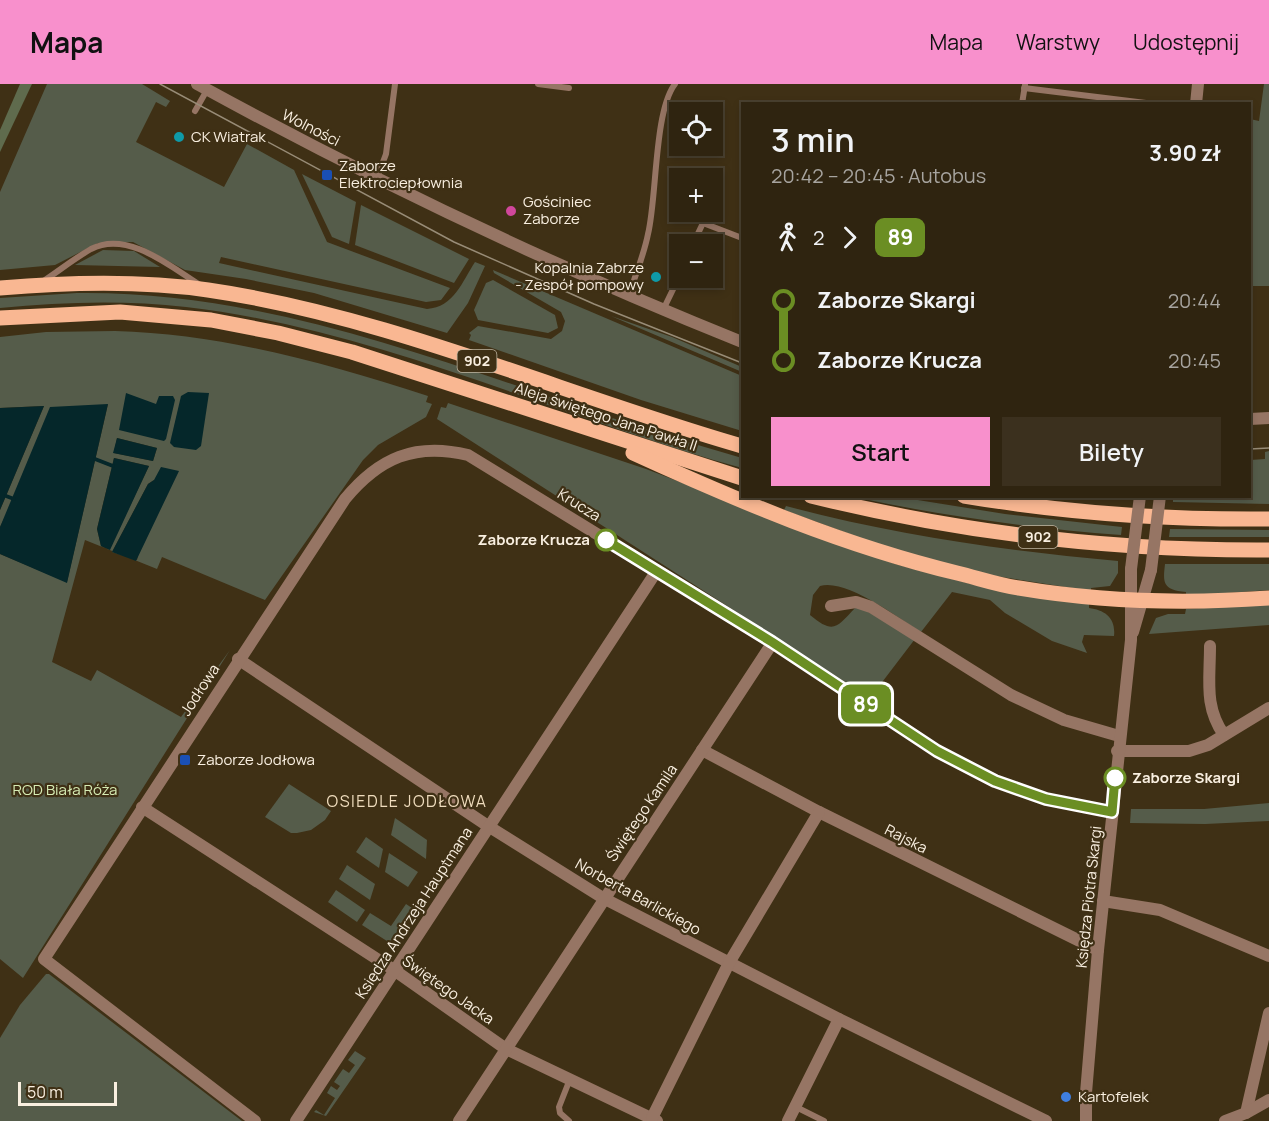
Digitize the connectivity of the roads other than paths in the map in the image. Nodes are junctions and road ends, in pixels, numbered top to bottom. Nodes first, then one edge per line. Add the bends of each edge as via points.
1 (395, 84) edge
2 (538, 84) edge
3 (675, 84) edge
4 (1198, 84) edge
5 (1025, 86) edge
6 (202, 87) edge
7 (569, 88) dead end
8 (1022, 102) edge
9 (1140, 102) edge
10 (1196, 102) edge
11 (195, 111) dead end
12 (376, 179) junction
13 (698, 234) edge
14 (741, 238) edge
15 (39, 284) junction
16 (0, 288) edge
17 (674, 288) edge
18 (208, 290) junction
19 (629, 296) junction
20 (663, 310) junction
21 (0, 318) edge
22 (741, 342) edge
23 (1251, 418) edge
24 (1269, 418) edge
25 (567, 424) junction
26 (741, 446) edge
27 (401, 455) joint
28 (741, 478) edge
29 (819, 498) edge
30 (979, 498) edge
31 (1140, 498) edge
32 (1160, 498) edge
33 (1269, 519) edge
34 (1269, 550) edge
35 (657, 572) junction
36 (1269, 598) edge
37 (1136, 601) junction
38 (831, 606) dead end
39 (772, 642) junction
40 (1210, 646) dead end
41 (238, 659) junction
42 (1269, 708) edge
43 (1224, 735) junction
44 (1119, 736) junction
45 (702, 750) junction
46 (1117, 751) junction
47 (142, 807) junction
48 (819, 812) junction
49 (1112, 812) junction
50 (488, 826) junction
51 (603, 898) junction
52 (1103, 901) junction
53 (1098, 950) junction
54 (1269, 956) edge
55 (729, 963) junction
56 (394, 970) junction
57 (1269, 1013) edge
58 (839, 1019) junction
59 (506, 1049) junction
60 (570, 1079) junction
61 (1269, 1100) edge
62 (795, 1107) junction
63 (1246, 1113) junction
64 (654, 1120) edge
65 (255, 1121) edge
66 (296, 1121) edge
67 (459, 1121) edge
68 (569, 1121) edge
69 (788, 1121) edge
70 (824, 1121) edge
71 (1046, 1121) edge
72 (1086, 1121) edge
73 (1225, 1121) edge

1 - 12 lane via 386,154
2 - 7 lane
3 - 19 lane via 665,107 649,233
4 - 10 street
5 - 8 lane
5 - 9 lane
6 - 11 lane
6 - 12 street, Wolności
12 - 19 street, Wolności
13 - 14 lane via 703,223
15 - 16 main road, Aleja świętego Jana Pawła II / 902
15 - 18 main road, Aleja świętego Jana Pawła II / 902 via 120,282
15 - 18 lane via 91,249 106,245 141,249
17 - 20 lane
18 - 26 main road, Aleja świętego Jana Pawła II / 902 via 359,322
19 - 20 street, Wolności
20 - 22 street, Wolności
21 - 25 main road, Aleja świętego Jana Pawła II / 902 via 120,312 211,320 352,352
23 - 24 street
25 - 28 main road, Aleja świętego Jana Pawła II / 902
25 - 37 main road via 732,496 892,557 1018,588
27 - 35 street, Krucza via 434,449 468,455
27 - 41 street, Jodłowa via 361,479 345,499
29 - 34 main road, 902 via 864,510 1023,536 1148,548
30 - 33 main road, 902 via 1098,514
31 - 37 street, Księdza Piotra Skargi, bridge via 1131,569
32 - 37 street, Księdza Piotra Skargi, bridge via 1151,570
35 - 39 street, Krucza
35 - 50 street, Księdza Andrzeja Hauptmana
36 - 37 main road
37 - 44 street, Księdza Piotra Skargi
38 - 44 street via 856,602 871,607 1011,695 1064,720
39 - 45 street, Świętego Kamila
39 - 49 street, Krucza via 937,751 995,781 1046,799
40 - 43 street via 1210,704 1213,718
41 - 47 street, Jodłowa
41 - 50 street, Norberta Barlickiego
42 - 43 street
43 - 46 street via 1189,751
44 - 46 street, Księdza Piotra Skargi
45 - 48 street, Rajska
45 - 51 street, Świętego Kamila
46 - 49 street, Księdza Piotra Skargi
47 - 56 street, Świętego Jacka
47 - 65 street, Jodłowa via 44,959
48 - 53 street, Rajska
48 - 55 street
49 - 52 street, Księdza Piotra Skargi
50 - 51 street, Norberta Barlickiego
50 - 56 street, Księdza Andrzeja Hauptmana
51 - 55 street, Norberta Barlickiego
51 - 59 street, Świętego Kamila
52 - 53 street, Księdza Piotra Skargi
52 - 54 street via 1160,910
53 - 72 street, Księdza Piotra Skargi
55 - 58 street, Norberta Barlickiego
55 - 64 street
56 - 59 street, Świętego Jacka
56 - 66 street, Księdza Andrzeja Hauptmana
57 - 63 street
58 - 62 street
58 - 71 street, Norberta Barlickiego
59 - 60 street, Świętego Jacka
59 - 67 street, Świętego Kamila
60 - 64 street, Świętego Jacka
60 - 68 lane via 559,1107
61 - 63 street
62 - 69 street
62 - 70 lane
63 - 73 street

